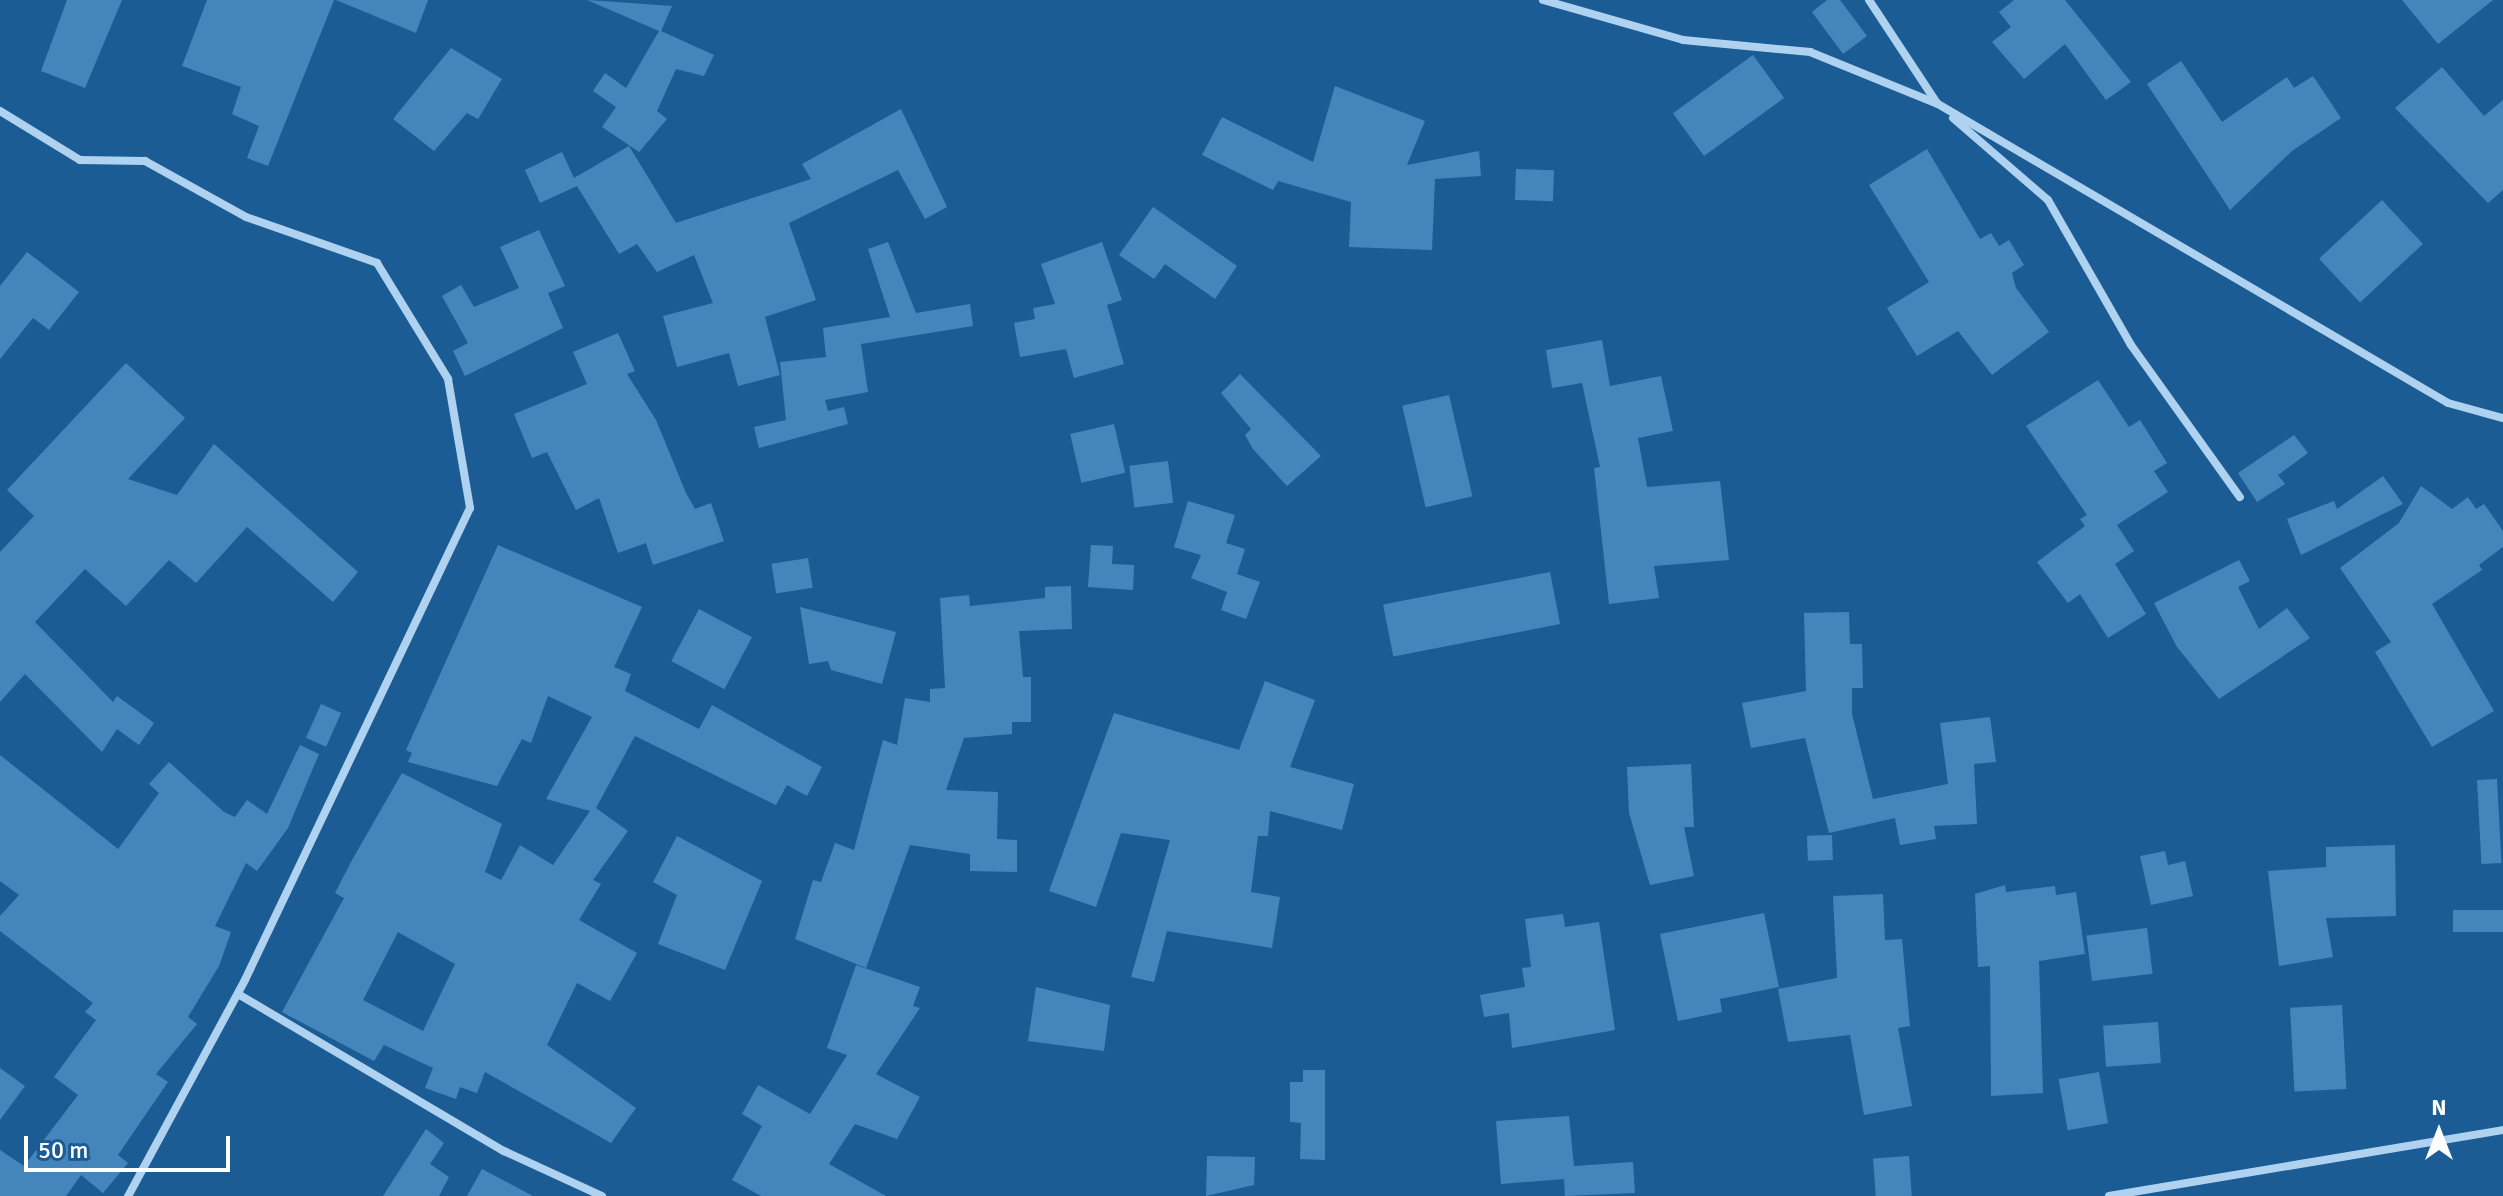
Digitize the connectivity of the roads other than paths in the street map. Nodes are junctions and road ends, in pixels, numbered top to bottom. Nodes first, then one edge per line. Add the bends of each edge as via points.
1 (1543, 0) edge
2 (1869, 0) edge
3 (1938, 104) junction
4 (0, 111) edge
5 (2503, 418) edge
6 (2240, 497) dead end
7 (238, 994) junction
8 (2503, 1130) edge
9 (128, 1196) edge
10 (602, 1196) edge
11 (2109, 1196) edge

1 - 3 street via 1683,40 1810,52
2 - 3 street
3 - 5 street via 2448,403
3 - 6 street via 2048,200 2131,345
4 - 7 street via 80,160 145,161 246,217 377,263 448,379 470,508
7 - 9 street
7 - 10 street via 504,1151
8 - 11 street

